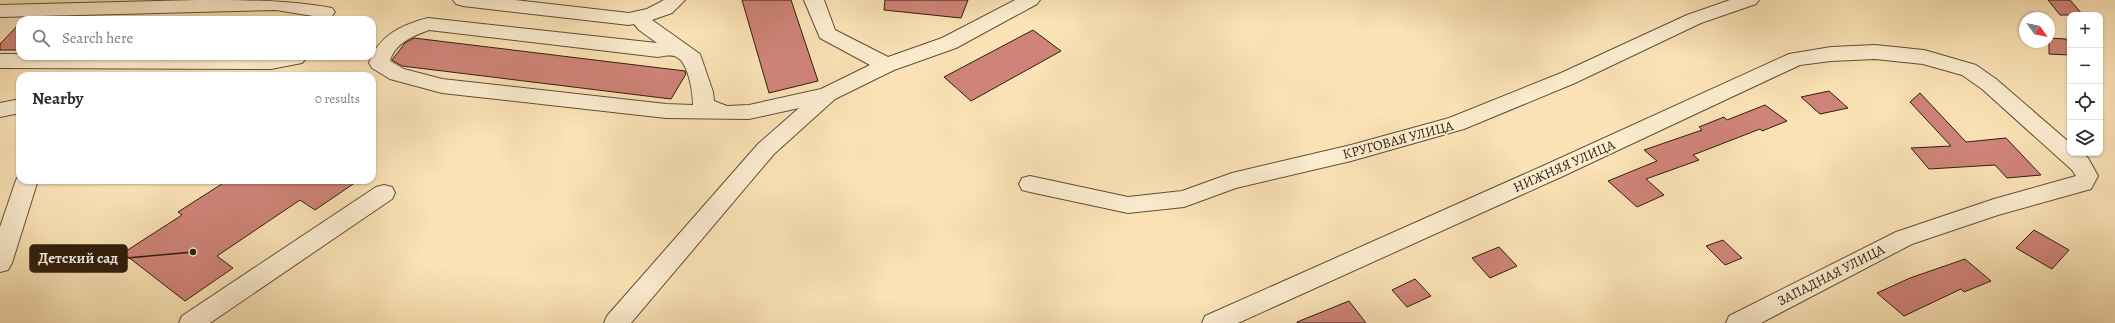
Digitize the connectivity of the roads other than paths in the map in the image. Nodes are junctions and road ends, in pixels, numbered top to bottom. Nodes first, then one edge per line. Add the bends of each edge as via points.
1 (463, 0) edge
2 (675, 0) edge
3 (800, 0) edge
4 (814, 0) edge
5 (1030, 0) edge
6 (1749, 0) edge
7 (0, 11) edge
8 (324, 11) edge
9 (639, 17) junction
10 (827, 34) junction
11 (678, 49) junction
12 (283, 60) edge
13 (0, 61) edge
14 (169, 62) junction
15 (887, 65) junction
16 (139, 72) edge
17 (828, 94) junction
18 (16, 107) edge
19 (0, 110) edge
20 (725, 113) junction
21 (26, 184) edge
22 (1030, 184) dead end
23 (384, 193) dead end
24 (1904, 238) joint
25 (0, 263) edge
26 (191, 323) edge
27 (616, 323) edge
28 (1214, 323) edge
29 (1738, 323) edge

1 - 9 street via 629,20
2 - 9 street via 670,6
3 - 10 street
4 - 10 street
5 - 15 street via 949,43
6 - 22 street, КРУГОВАЯ УЛИЦА via 1694,19 1568,78 1456,124 1351,153 1232,181 1184,199 1128,205
7 - 8 street via 276,4
9 - 11 street via 646,26
10 - 15 street
11 - 20 street via 693,60 703,92 704,105
11 - 20 street via 658,50 428,24 412,29 393,40 381,54 379,63 397,74 442,86 666,111
12 - 14 street
13 - 14 street
14 - 16 street
15 - 17 street
17 - 20 street via 750,112
17 - 27 street via 766,149
18 - 19 street
21 - 25 street
23 - 26 street
24 - 28 street, НИЖНЯЯ УЛИЦА via 1994,208 2083,183 2087,176 2080,164 1989,84 1969,70 1924,57 1875,52 1796,59 1553,172
24 - 29 street, ЗАПАДНАЯ УЛИЦА

